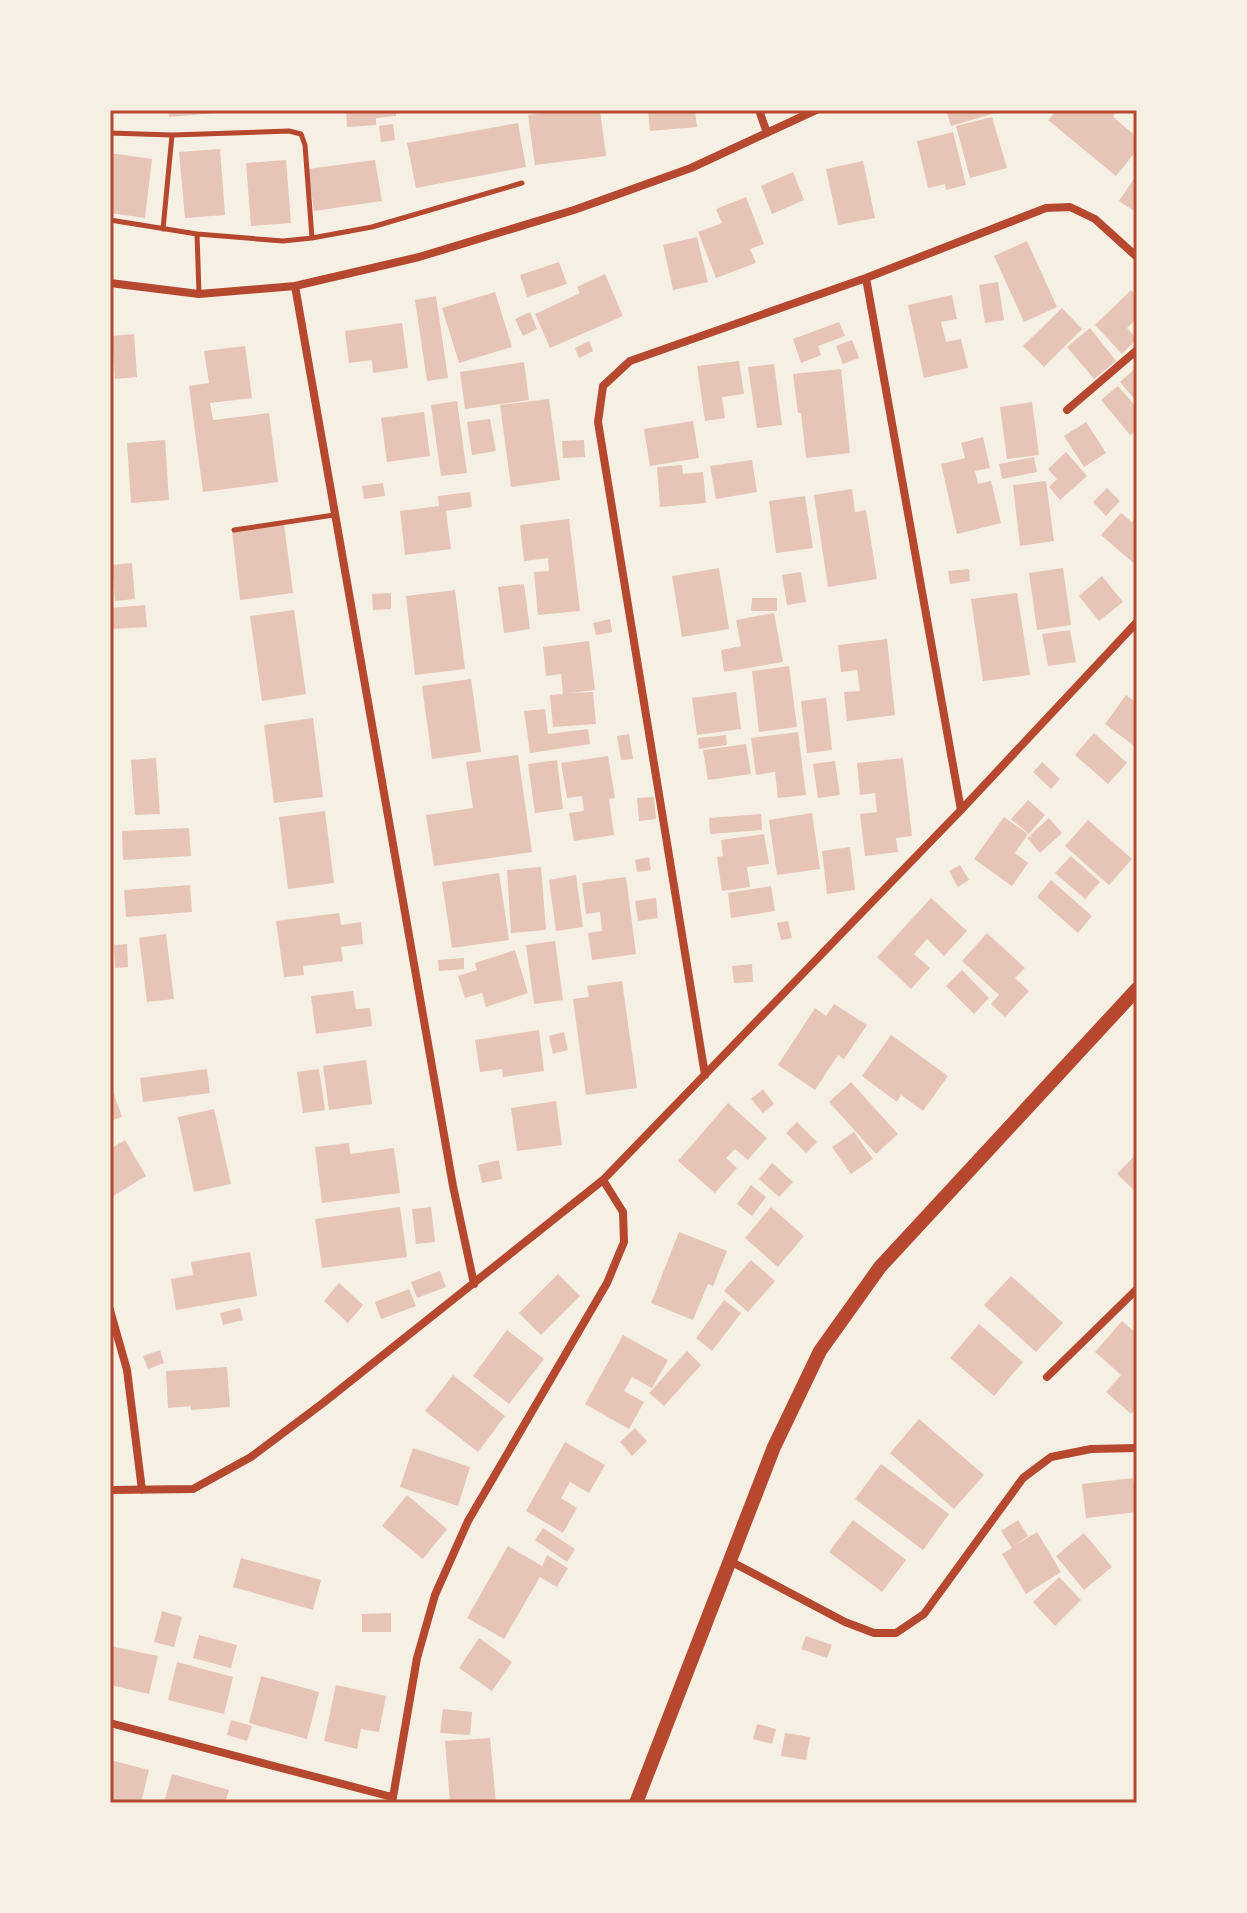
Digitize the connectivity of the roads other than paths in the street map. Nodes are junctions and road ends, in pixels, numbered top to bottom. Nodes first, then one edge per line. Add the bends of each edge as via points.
1 (759, 110) edge
2 (816, 110) edge
3 (110, 133) edge
4 (767, 133) junction
5 (172, 135) junction
6 (522, 183) dead end
7 (110, 220) edge
8 (163, 229) junction
9 (197, 234) junction
10 (312, 238) junction
11 (1137, 257) edge
12 (866, 278) junction
13 (110, 283) edge
14 (295, 286) junction
15 (199, 294) junction
16 (1137, 350) edge
17 (1067, 410) dead end
18 (335, 515) junction
19 (234, 530) dead end
20 (1137, 622) edge
21 (961, 810) junction
22 (1137, 989) edge
23 (705, 1075) junction
24 (603, 1180) junction
25 (474, 1284) junction
26 (1137, 1289) edge
27 (110, 1310) edge
28 (1047, 1377) dead end
29 (1137, 1448) edge
30 (110, 1490) edge
31 (142, 1490) junction
32 (730, 1561) junction
33 (110, 1723) edge
34 (392, 1800) edge
35 (636, 1803) edge

1 - 4 street
2 - 4 street
3 - 5 lane
4 - 14 street via 691,168 574,210 419,257
5 - 8 lane
5 - 10 lane via 301,134
6 - 10 lane via 372,227
7 - 8 lane
8 - 9 lane
9 - 10 lane via 283,241
9 - 15 lane
11 - 12 street via 1095,219 1070,207 1046,208
12 - 21 street
12 - 23 street via 630,361 603,386 598,422
13 - 15 street
14 - 15 street
14 - 18 street
16 - 17 street
18 - 19 lane
18 - 25 street
20 - 21 street
21 - 23 street
22 - 32 street via 880,1267 820,1351 774,1447
23 - 24 street
24 - 25 street
24 - 34 street via 623,1212 624,1242 607,1283 468,1521 435,1595 417,1658
25 - 31 street via 251,1457 193,1489
26 - 28 street
27 - 31 street via 127,1370
29 - 32 street via 1051,1457 1023,1478 924,1614 896,1633 874,1633 845,1622
30 - 31 street
32 - 35 street
33 - 34 street

